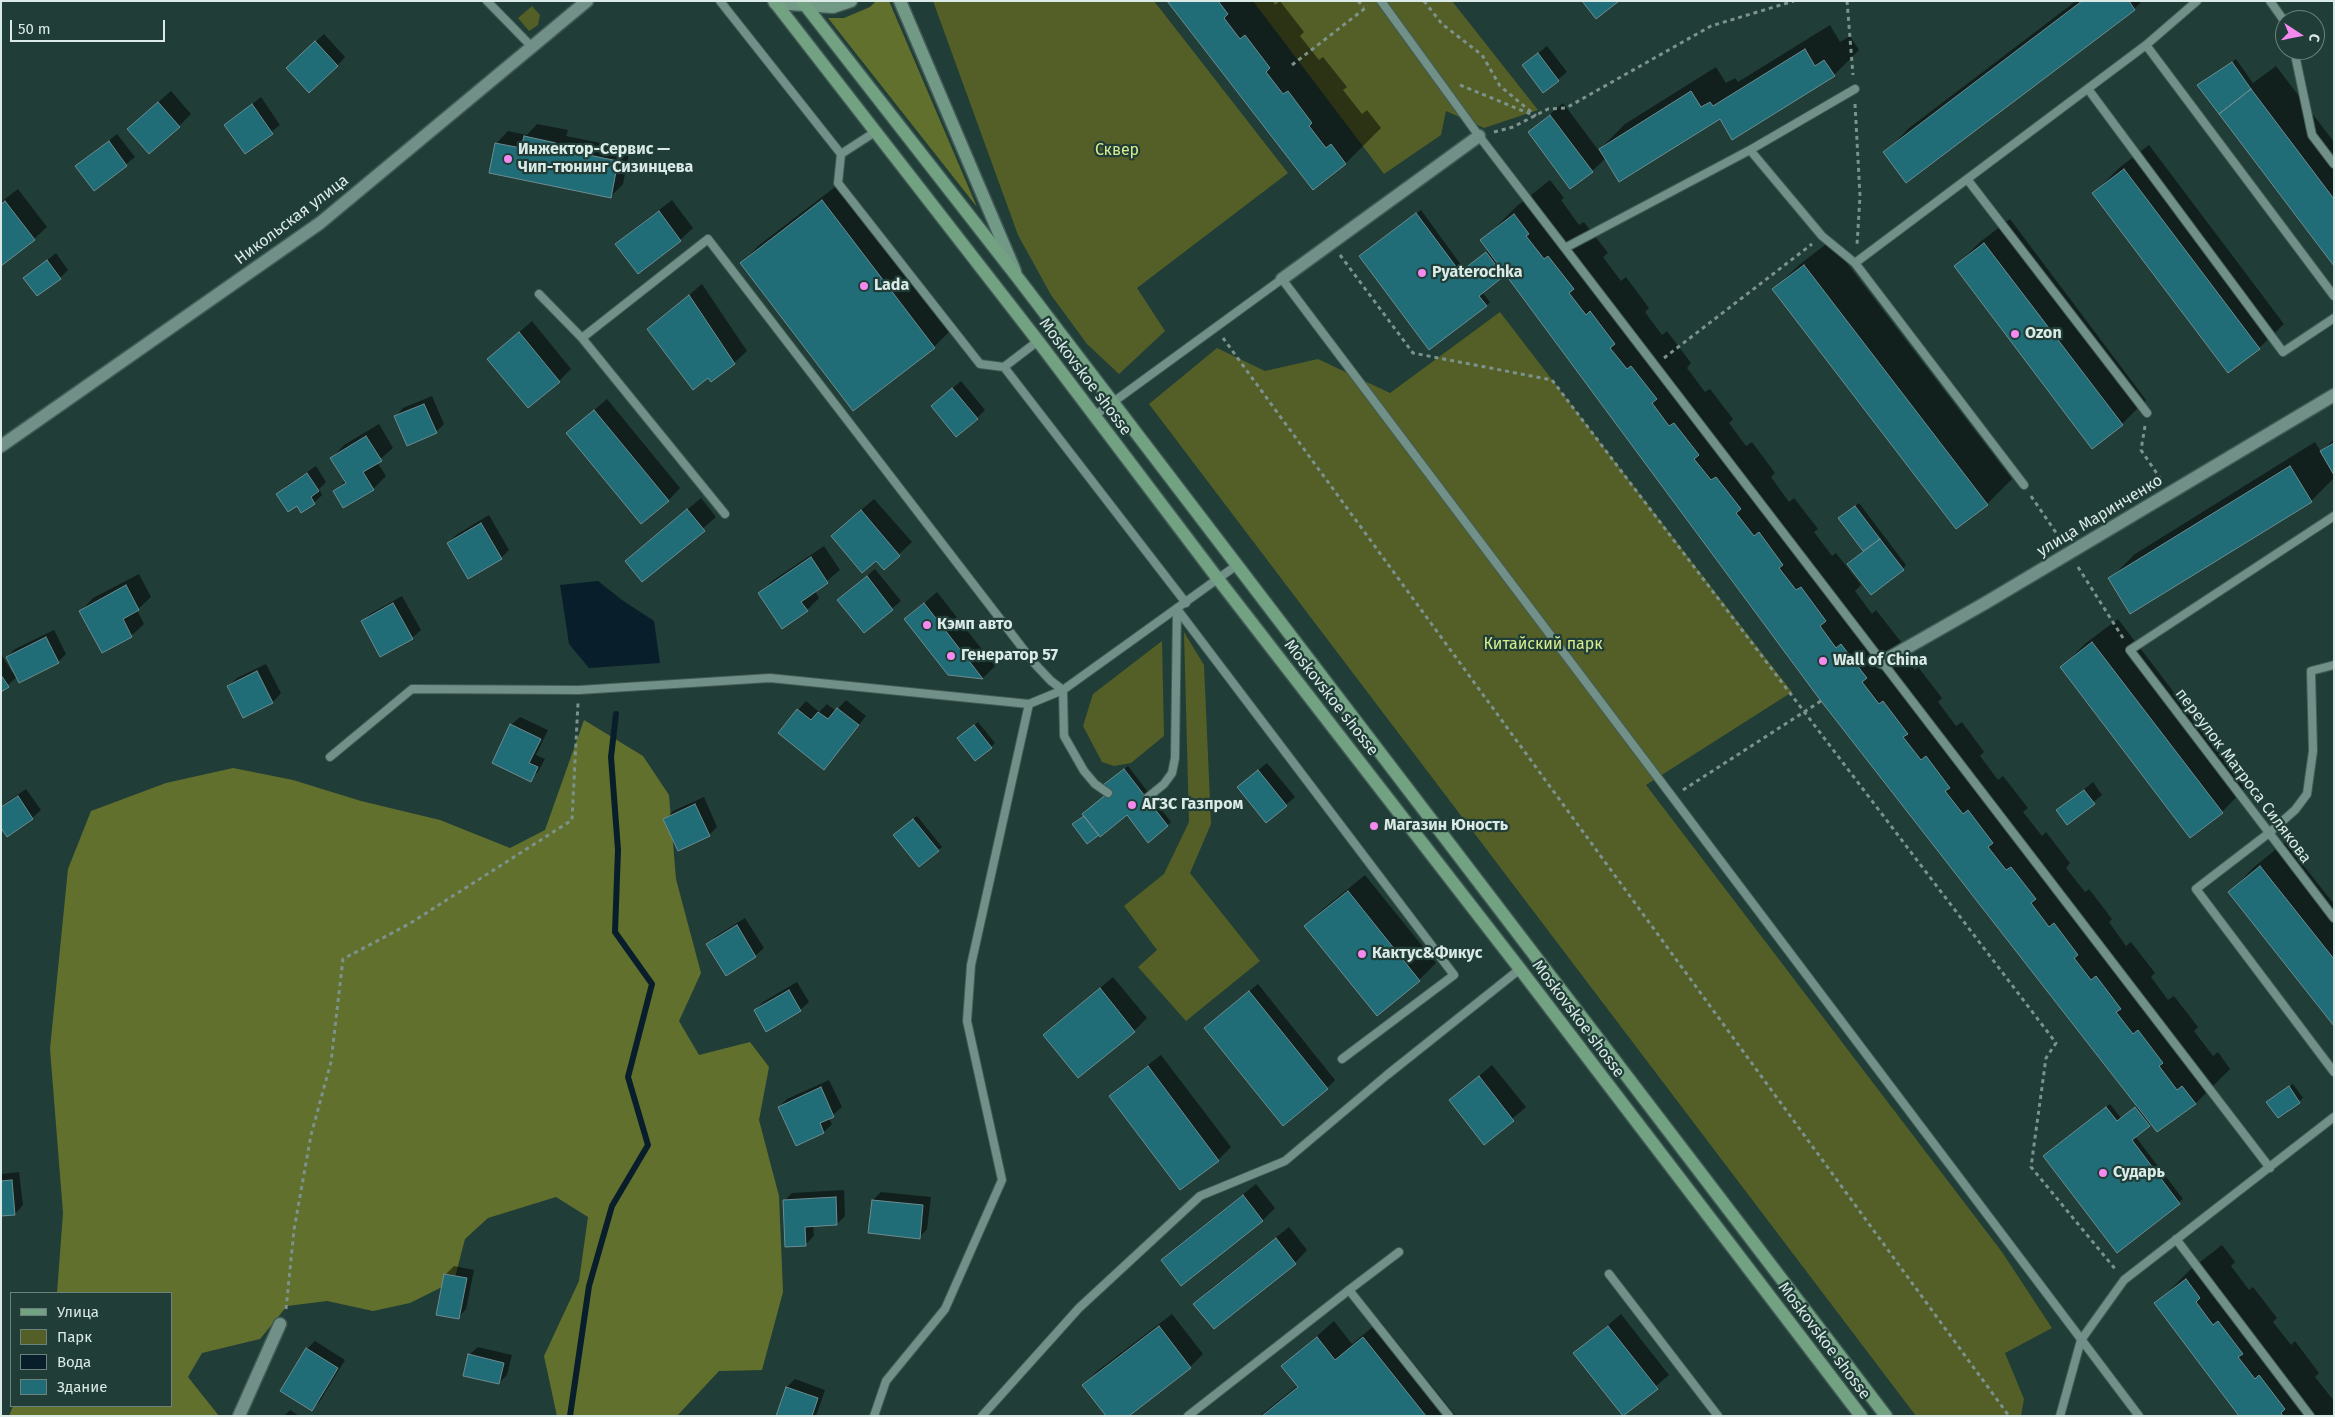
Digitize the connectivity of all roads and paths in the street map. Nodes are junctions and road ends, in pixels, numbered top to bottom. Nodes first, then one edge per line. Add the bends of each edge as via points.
1 (487, 1) edge
2 (587, 1) edge
3 (720, 1) edge
4 (850, 1) edge
5 (900, 1) edge
6 (1358, 1) edge
7 (1424, 1) edge
8 (1794, 1) edge
9 (1847, 1) edge
10 (2197, 1) edge
11 (774, 2) edge
12 (1380, 2) edge
13 (804, 4) edge
14 (1364, 7) junction
15 (2146, 45) junction
16 (532, 47) junction
17 (2296, 60) edge
18 (1292, 65) dead end
19 (1459, 84) dead end
20 (1855, 89) junction
21 (2088, 89) junction
22 (1536, 116) junction
23 (875, 132) junction
24 (1479, 136) junction
25 (1750, 150) junction
26 (841, 154) junction
27 (2334, 164) edge
28 (1968, 179) junction
29 (1822, 236) junction
30 (1331, 243) junction
31 (1565, 248) junction
32 (1855, 263) junction
33 (1018, 278) junction
34 (1282, 279) junction
35 (539, 294) dead end
36 (2334, 296) edge
37 (2334, 318) edge
38 (1216, 328) junction
39 (582, 338) junction
40 (1038, 341) junction
41 (1655, 365) junction
42 (1004, 367) junction
43 (2334, 395) edge
44 (1112, 403) junction
45 (2147, 413) joint
46 (1094, 416) junction
47 (1, 446) edge
48 (2156, 472) dead end
49 (2024, 485) dead end
50 (725, 514) dead end
51 (2334, 516) edge
52 (1237, 565) junction
53 (1218, 579) junction
54 (1186, 603) junction
55 (1177, 609) junction
56 (1882, 662) junction
57 (2334, 665) edge
58 (579, 690) junction
59 (1063, 690) junction
60 (1821, 701) dead end
61 (1029, 704) junction
62 (1804, 711) junction
63 (330, 757) dead end
64 (1108, 793) dead end
65 (1672, 797) junction
66 (1147, 798) dead end
67 (2269, 833) junction
68 (2334, 918) edge
69 (1520, 969) junction
70 (1342, 1059) dead end
71 (2334, 1072) edge
72 (2334, 1117) edge
73 (2270, 1168) junction
74 (2176, 1240) junction
75 (1399, 1252) dead end
76 (1609, 1274) dead end
77 (2124, 1280) junction
78 (1348, 1290) junction
79 (280, 1324) joint
80 (2081, 1340) junction
81 (239, 1416) edge
82 (874, 1416) edge
83 (982, 1416) edge
84 (1188, 1416) edge
85 (1449, 1416) edge
86 (1718, 1416) edge
87 (1861, 1416) edge
88 (1886, 1416) edge
89 (2009, 1416) edge
90 (2060, 1416) edge
91 (2139, 1416) edge
92 (2310, 1416) edge

1 - 16 lane
2 - 16 street, Никольская улица
3 - 26 lane
4 - 13 main road via 833,7
5 - 33 main road
6 - 14 path
7 - 22 path via 1442,24 1482,55 1500,86
8 - 22 path via 1711,26 1566,108 1548,110
9 - 20 path
10 - 15 lane
11 - 13 main road
11 - 23 main road, Moskovskoe shosse
12 - 14 path
12 - 24 lane
13 - 33 main road, Moskovskoe shosse
14 - 18 path
15 - 21 lane
15 - 36 lane
16 - 47 street, Никольская улица via 320,223
17 - 27 lane via 2312,135
19 - 22 path
20 - 25 lane
20 - 32 path via 1860,196
21 - 28 lane
21 - 37 lane via 2283,352
22 - 24 path via 1513,128
23 - 26 lane
23 - 40 main road, Moskovskoe shosse
24 - 30 street
24 - 31 lane
25 - 29 lane
25 - 31 lane
26 - 42 lane via 838,183 980,364
28 - 32 lane
28 - 45 lane
29 - 32 lane
29 - 41 path
30 - 34 street
30 - 62 path via 1413,353 1552,380
31 - 41 lane
32 - 49 lane
33 - 44 main road, Moskovskoe shosse
34 - 38 lane
34 - 65 lane
35 - 39 lane
38 - 44 lane
38 - 89 path
39 - 50 lane
39 - 59 lane via 708,239 1034,663
40 - 42 lane
40 - 46 main road, Moskovskoe shosse
41 - 56 lane
42 - 54 lane
43 - 56 street, улица Маринченко
44 - 46 lane
44 - 52 main road, Moskovskoe shosse
45 - 48 path via 2141,450
46 - 53 main road, Moskovskoe shosse
51 - 67 lane, переулок Матроса Силякова via 2130,650
52 - 53 lane
52 - 88 main road, Moskovskoe shosse
53 - 54 lane
53 - 69 main road, Moskovskoe shosse
54 - 55 lane
55 - 59 lane
55 - 66 lane via 1176,758 1172,773
55 - 70 lane via 1454,975
56 - 73 lane
57 - 67 lane via 2311,671 2312,751 2306,794 2295,810
58 - 61 lane via 770,678
58 - 63 lane via 412,689
58 - 79 path via 572,820 410,924 342,959 331,1062 311,1135 294,1230 287,1306
59 - 61 lane
59 - 64 lane via 1064,736 1084,771
60 - 62 path
61 - 82 lane via 971,965 967,1021 1002,1180 945,1309 886,1381
62 - 65 path
62 - 77 path via 2056,1043 2046,1058 2031,1167
65 - 80 lane
67 - 68 lane, переулок Матроса Силякова
67 - 71 lane via 2196,889
69 - 83 lane via 1285,1161 1200,1196 1079,1308
69 - 87 main road, Moskovskoe shosse
72 - 73 lane
73 - 74 lane
74 - 77 lane
74 - 92 lane
75 - 78 lane
76 - 86 lane
77 - 80 lane
78 - 84 lane
78 - 85 lane
79 - 81 street
80 - 90 lane
80 - 91 lane

